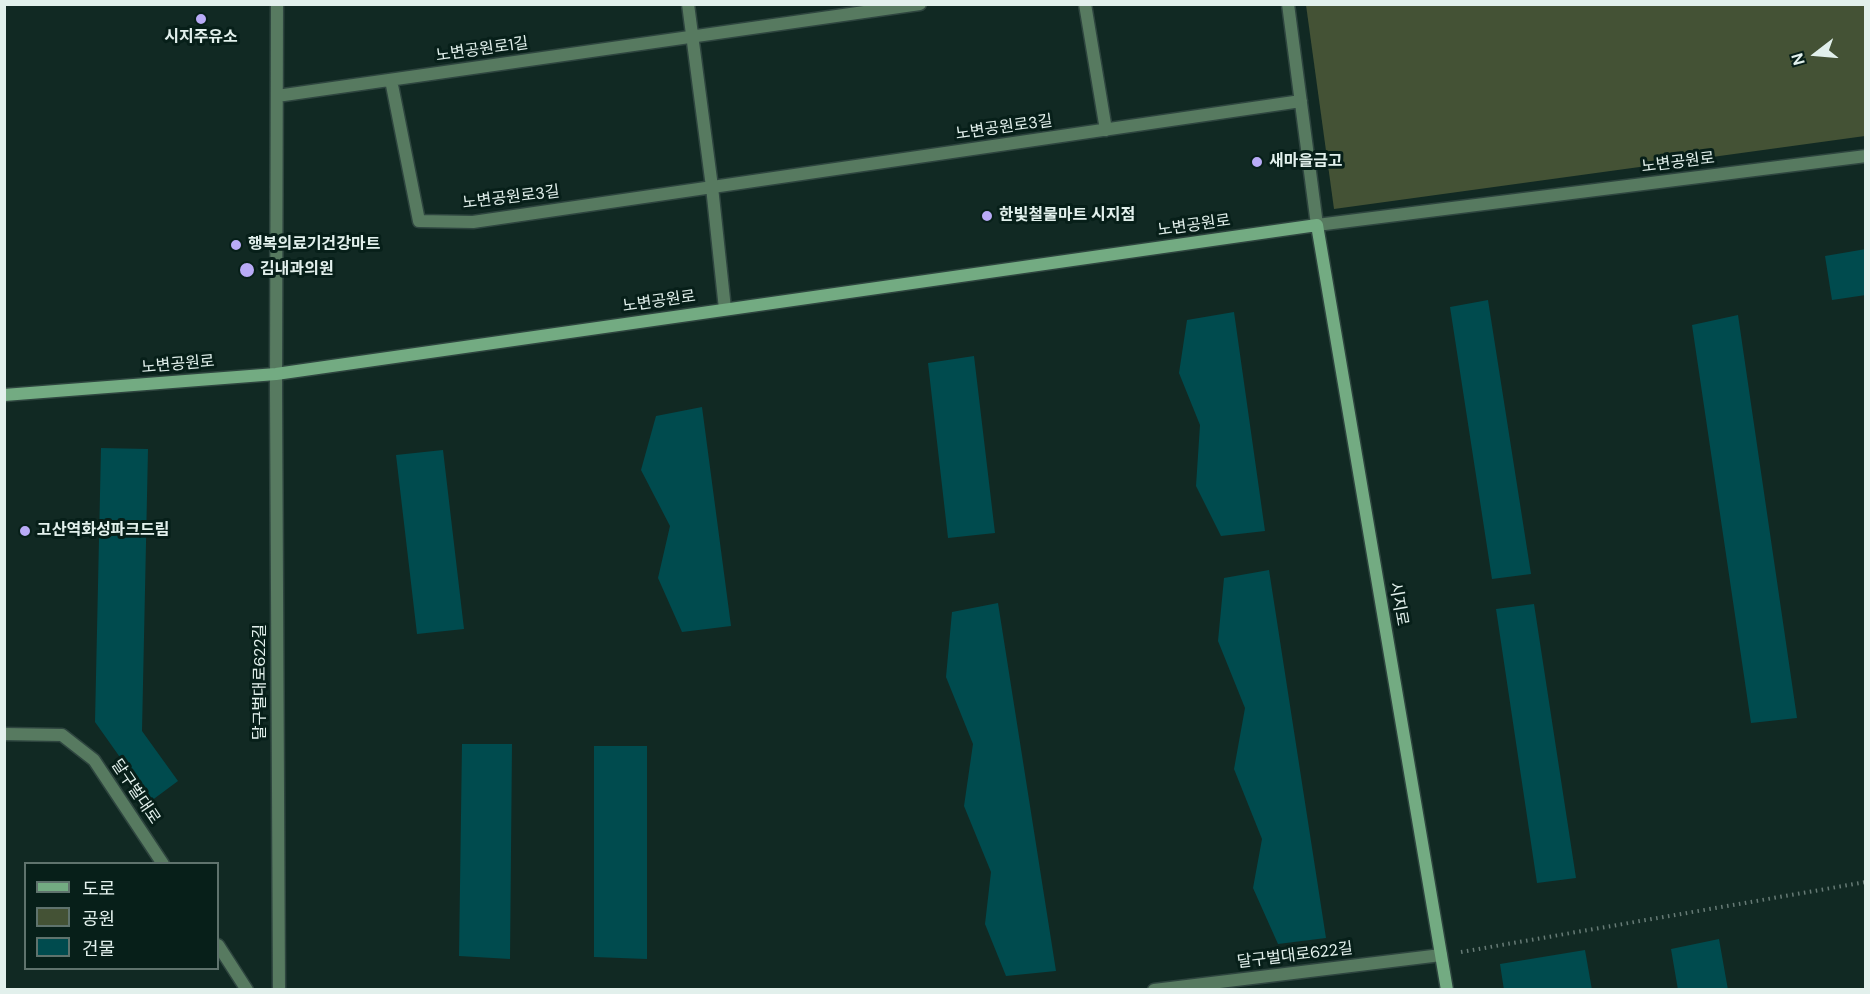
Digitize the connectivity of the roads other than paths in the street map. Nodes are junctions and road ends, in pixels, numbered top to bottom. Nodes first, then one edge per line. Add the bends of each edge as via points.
1 (277, 4) edge
2 (688, 4) edge
3 (920, 4) edge
4 (1085, 4) edge
5 (1288, 4) edge
6 (692, 37) junction
7 (391, 80) junction
8 (277, 96) junction
9 (1301, 101) junction
10 (1106, 130) junction
11 (1866, 156) edge
12 (712, 187) junction
13 (1317, 225) junction
14 (725, 309) junction
15 (276, 374) junction
16 (4, 395) edge
17 (4, 734) edge
18 (162, 862) edge
19 (219, 947) edge
20 (1441, 955) junction
21 (247, 990) edge
22 (279, 990) edge
23 (1154, 990) edge
24 (1447, 990) edge

1 - 8 street
2 - 6 street
3 - 6 street
4 - 10 street
5 - 9 street
6 - 7 street, 노변공원로1길
6 - 12 street
7 - 8 street, 노변공원로1길
7 - 12 street, 노변공원로3길 via 420,221 473,222
8 - 15 street
9 - 10 street, 노변공원로3길
9 - 13 street
10 - 12 street, 노변공원로3길
11 - 13 street, 노변공원로
12 - 14 street
13 - 14 street, 노변공원로
13 - 20 street, 시지로
14 - 15 street, 노변공원로
15 - 16 street, 노변공원로
15 - 22 street, 달구벌대로622길
17 - 18 street, 달구벌대로 via 62,735 94,760
19 - 21 street
20 - 23 street, 달구벌대로622길
20 - 24 street, 시지로

